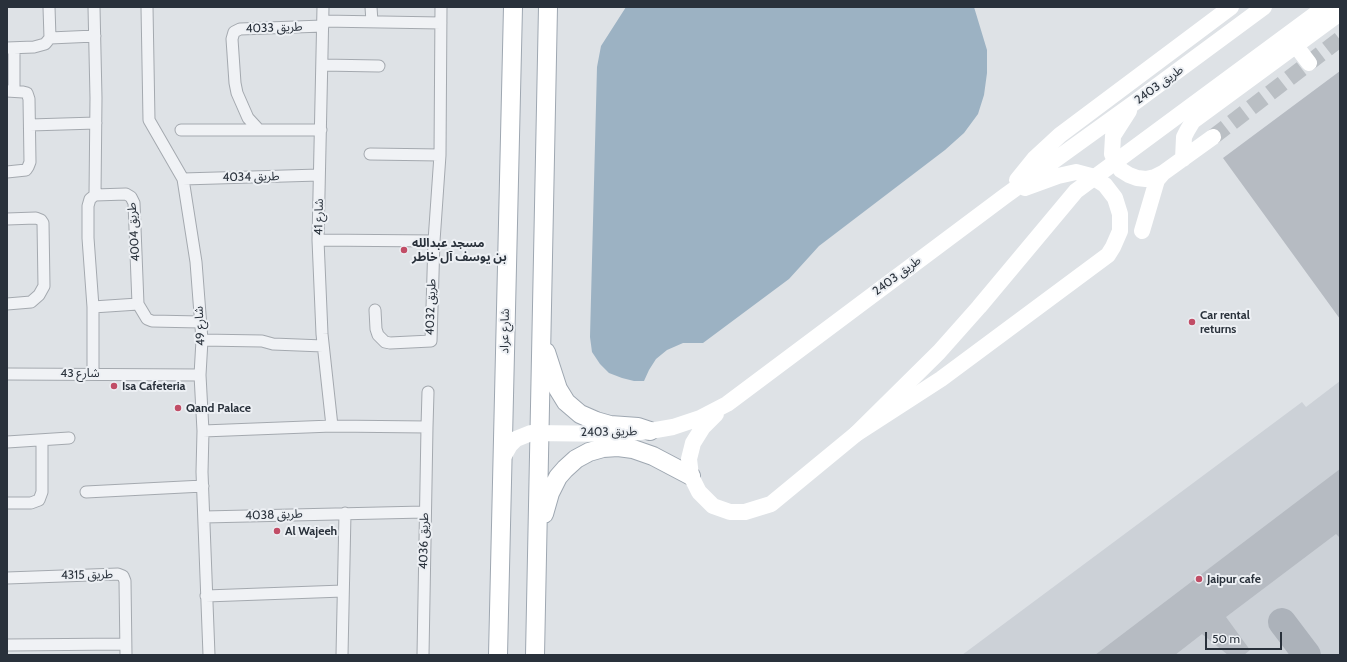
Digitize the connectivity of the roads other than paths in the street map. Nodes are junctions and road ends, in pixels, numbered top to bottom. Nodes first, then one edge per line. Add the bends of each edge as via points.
1 (49, 7) edge
2 (94, 7) edge
3 (146, 7) edge
4 (323, 7) edge
5 (371, 7) edge
6 (441, 7) edge
7 (513, 7) edge
8 (548, 7) edge
9 (1231, 7) edge
10 (1264, 7) edge
11 (1325, 7) edge
12 (1340, 13) edge
13 (372, 22) junction
14 (323, 23) junction
15 (441, 24) junction
16 (94, 36) junction
17 (50, 38) junction
18 (1296, 46) junction
19 (10, 48) edge
20 (1309, 63) dead end
21 (322, 65) junction
22 (379, 66) dead end
23 (10, 91) edge
24 (1134, 103) junction
25 (96, 123) junction
26 (30, 125) junction
27 (181, 130) dead end
28 (258, 130) junction
29 (321, 130) junction
30 (1213, 137) tunnel mouth
31 (370, 154) dead end
32 (440, 155) junction
33 (1183, 159) junction
34 (7, 172) edge
35 (1163, 173) junction
36 (319, 175) junction
37 (183, 179) junction
38 (95, 195) junction
39 (1005, 196) junction
40 (7, 219) edge
41 (1142, 231) dead end
42 (318, 240) junction
43 (434, 241) junction
44 (7, 304) edge
45 (138, 304) junction
46 (93, 307) junction
47 (375, 310) dead end
48 (200, 322) junction
49 (542, 336) junction
50 (202, 340) junction
51 (323, 346) junction
52 (94, 373) junction
53 (7, 374) edge
54 (200, 375) junction
55 (428, 392) dead end
56 (727, 404) junction
57 (332, 426) junction
58 (427, 427) junction
59 (650, 431) junction
60 (203, 432) junction
61 (539, 432) junction
62 (856, 434) junction
63 (69, 438) dead end
64 (42, 441) junction
65 (7, 442) edge
66 (502, 459) junction
67 (691, 476) junction
68 (203, 486) junction
69 (86, 492) dead end
70 (7, 503) edge
71 (424, 512) junction
72 (345, 513) junction
73 (204, 517) junction
74 (538, 552) junction
75 (7, 578) edge
76 (343, 591) junction
77 (206, 596) junction
78 (7, 645) edge
79 (126, 650) edge
80 (208, 655) edge
81 (342, 655) edge
82 (422, 655) edge
83 (498, 655) edge
84 (535, 655) edge

1 - 17 street
2 - 16 street
3 - 37 street, شارع 49 via 149,120
4 - 14 street, شارع 41
5 - 13 street
6 - 15 street, طريق 4032
7 - 66 main road, شارع عراد
8 - 49 main road
9 - 39 main road via 1060,135 1034,159
10 - 24 main road, طريق 2403
11 - 62 main road, bridge via 1076,191 939,352
12 - 18 main road
13 - 14 street
13 - 15 street
14 - 21 street, شارع 41
14 - 28 street, طريق 4033 via 240,29 234,32 232,39 237,93 248,118
15 - 32 street, طريق 4032
16 - 17 street
16 - 25 street
17 - 19 street via 40,46
18 - 20 main road
18 - 33 main road via 1193,121 1184,137
19 - 23 street
21 - 22 street
21 - 29 street, شارع 41
23 - 26 street via 27,93
24 - 35 main road via 1113,136 1112,154 1121,170 1137,178 1146,179
24 - 39 main road, طريق 2403
25 - 26 street
25 - 38 street
26 - 34 street via 28,167 26,170
27 - 28 street
28 - 29 street
29 - 36 street, شارع 41
30 - 33 main road
31 - 32 street
32 - 43 street, طريق 4032
33 - 35 main road
35 - 41 main road via 1157,180
36 - 37 street, طريق 4034
36 - 42 street, شارع 41
37 - 48 street, شارع 49 via 196,262
38 - 45 street, طريق 4004 via 126,194 134,203
38 - 46 street via 90,199 88,206
39 - 56 main road, طريق 2403
39 - 62 main road via 1058,176 1076,172 1091,176 1105,185 1115,198 1120,214 1120,231 1108,255 942,379
40 - 44 street via 36,218 43,223 44,286 31,302
42 - 43 street
42 - 51 street, شارع 41
43 - 47 street, طريق 4032 via 431,341 385,342 376,329
45 - 46 street
45 - 48 street via 147,319 152,321
46 - 52 street
48 - 50 street, شارع 49
49 - 59 main road via 558,389 566,402 580,414 596,421 610,425 638,426
49 - 61 main road
50 - 51 street
50 - 54 street, شارع 49
51 - 57 street, شارع 41
52 - 53 street, شارع 43
52 - 54 street, شارع 43
54 - 60 street, شارع 49
55 - 58 street, طريق 4036
56 - 59 main road, طريق 2403 via 700,418
56 - 67 main road via 704,427 694,443 689,458
57 - 58 street
57 - 60 street
58 - 71 street, طريق 4036
59 - 61 main road, طريق 2403 via 618,434
60 - 68 street, شارع 49
61 - 66 main road, طريق 2403 via 516,439
61 - 74 main road
62 - 67 main road via 771,504 745,512 730,512 714,506 699,492
63 - 64 street
64 - 65 street
64 - 70 street via 42,492 39,500 31,503
66 - 83 main road, شارع عراد
67 - 74 main road via 632,448 603,448 589,452 576,459 558,477 544,513
68 - 69 street
68 - 73 street, شارع 49
71 - 72 street, طريق 4038
71 - 82 street, طريق 4036
72 - 73 street, طريق 4038
72 - 76 street
73 - 77 street, شارع 49
74 - 84 main road
75 - 79 street, طريق 4315 via 118,574 123,576
76 - 77 street
76 - 81 street
77 - 80 street, شارع 49
78 - 79 street, طريق 4315

